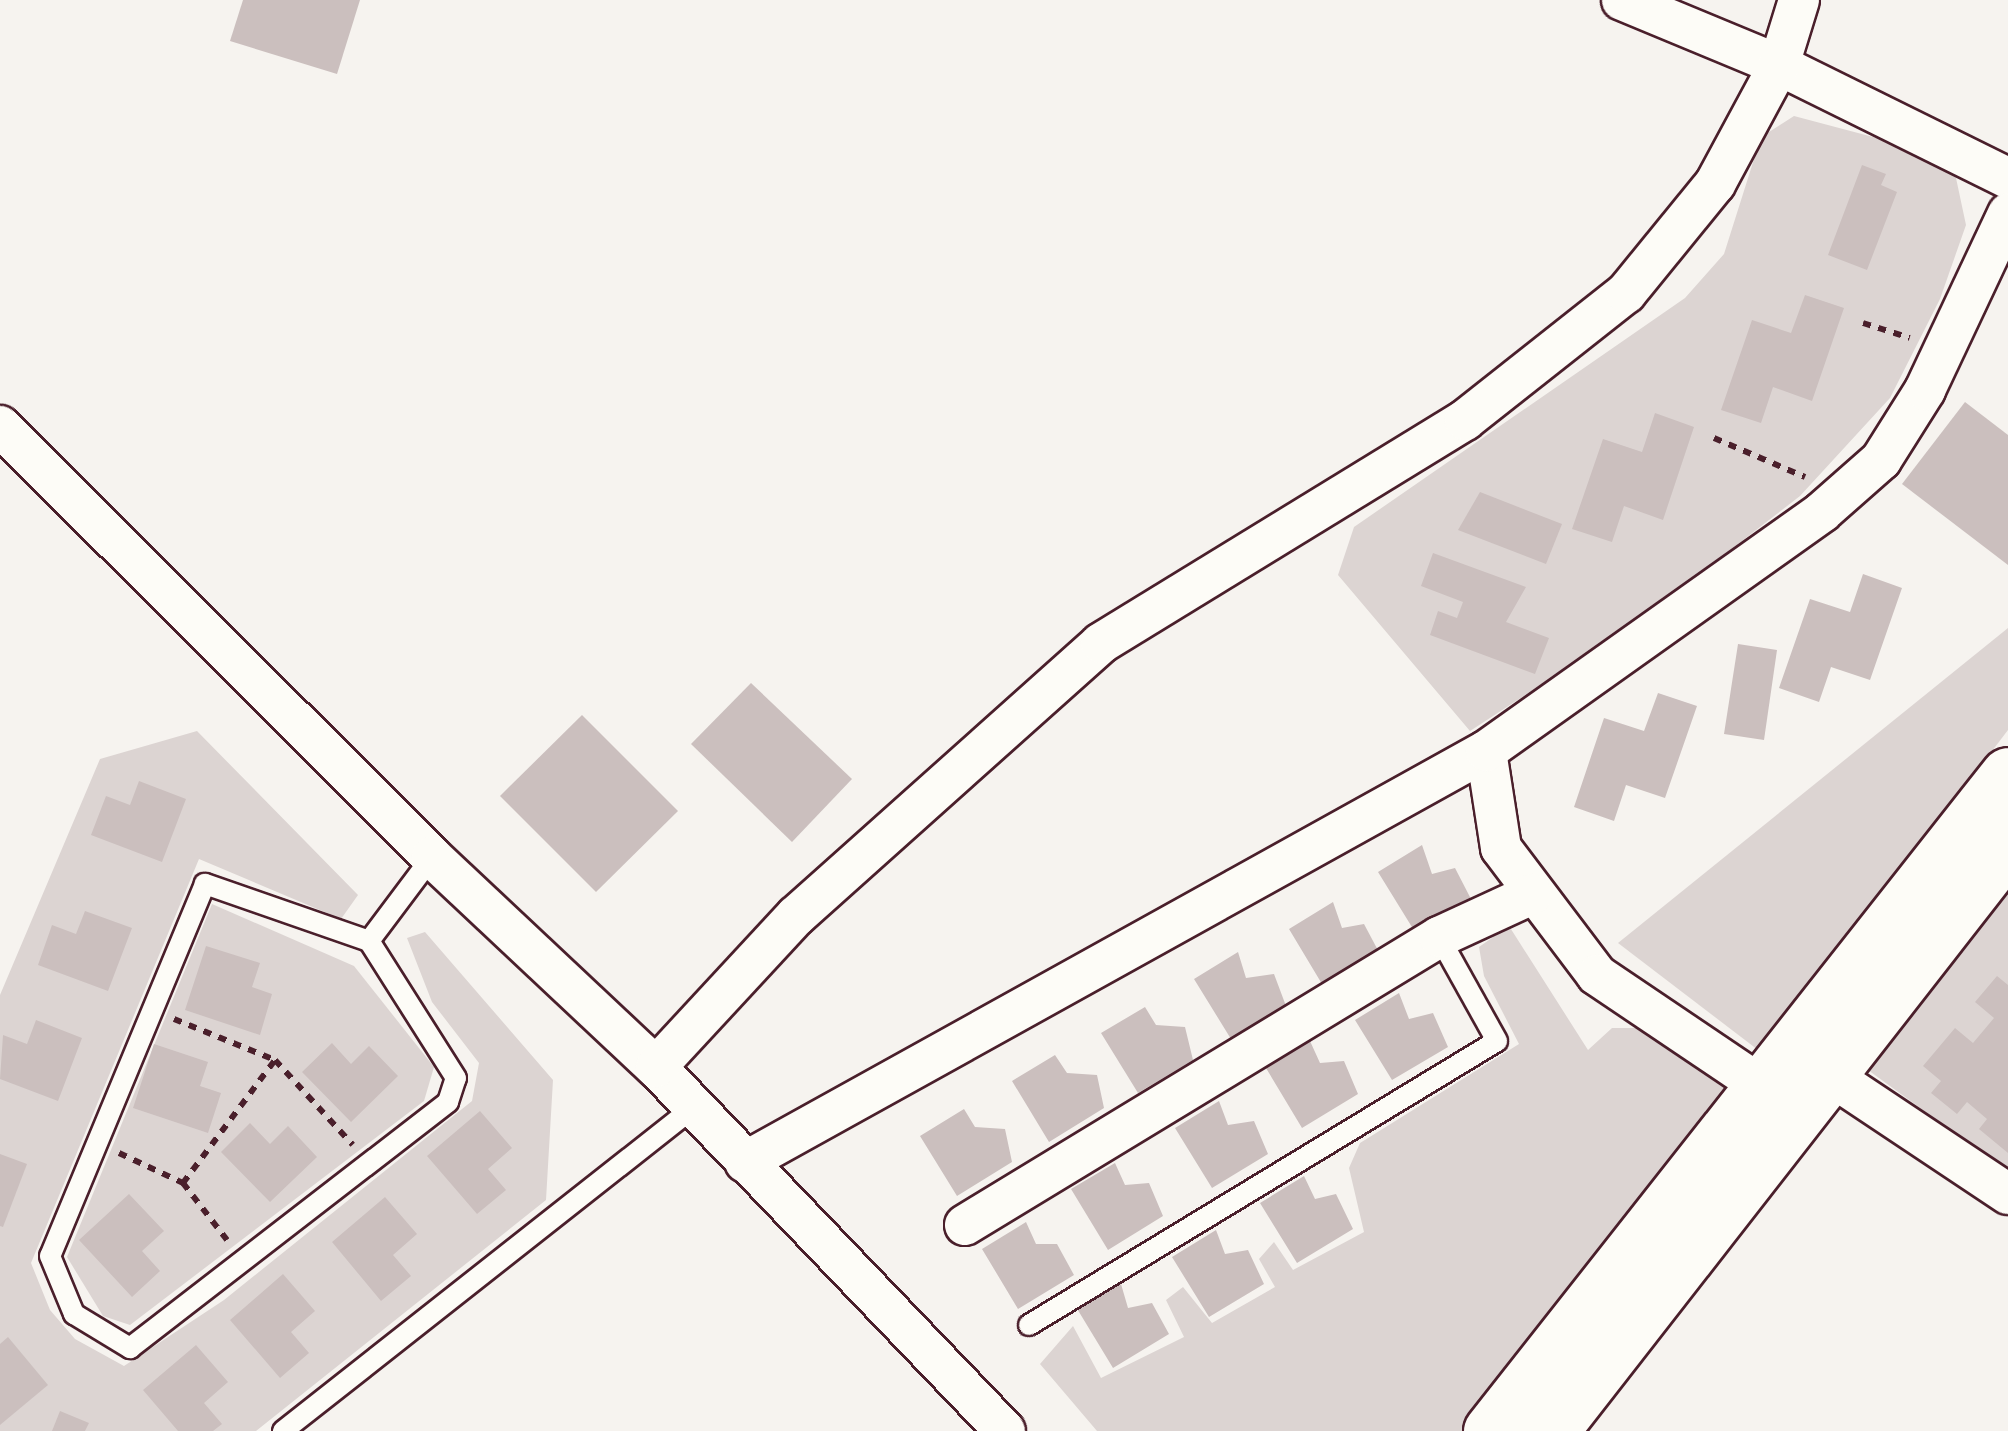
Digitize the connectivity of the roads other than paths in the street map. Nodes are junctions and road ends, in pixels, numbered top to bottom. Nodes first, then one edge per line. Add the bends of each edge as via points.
1 (1622, 0) edge
2 (1800, 0) edge
3 (1779, 66) junction
4 (2008, 178) edge
5 (2008, 214) edge
6 (0, 426) edge
7 (1486, 751) junction
8 (2008, 775) edge
9 (2008, 844) edge
10 (432, 857) junction
11 (1532, 894) junction
12 (1440, 937) junction
13 (368, 941) junction
14 (656, 1067) junction
15 (1828, 1074) junction
16 (1764, 1086) junction
17 (693, 1108) junction
18 (745, 1162) junction
19 (2008, 1194) edge
20 (965, 1225) dead end
21 (1029, 1325) dead end
22 (284, 1431) edge
23 (1005, 1431) edge
24 (1491, 1431) edge
25 (1550, 1431) edge

1 - 3 street
2 - 3 street
3 - 4 street
3 - 14 street via 1715,184 1626,293 1465,420 1100,643 824,890
5 - 7 street via 1944,350 1881,460
6 - 10 street
7 - 11 street via 1501,848
7 - 18 street
8 - 16 main road
9 - 15 main road
10 - 13 lane
10 - 14 street
11 - 12 street
11 - 16 street via 1597,975
12 - 20 street
12 - 21 lane via 1497,1041
13 - 13 lane via 205,884 50,1256 74,1314 130,1348 448,1102 456,1078
14 - 17 street
15 - 19 street
15 - 25 main road
16 - 24 main road
17 - 18 street
17 - 22 lane
18 - 23 street

